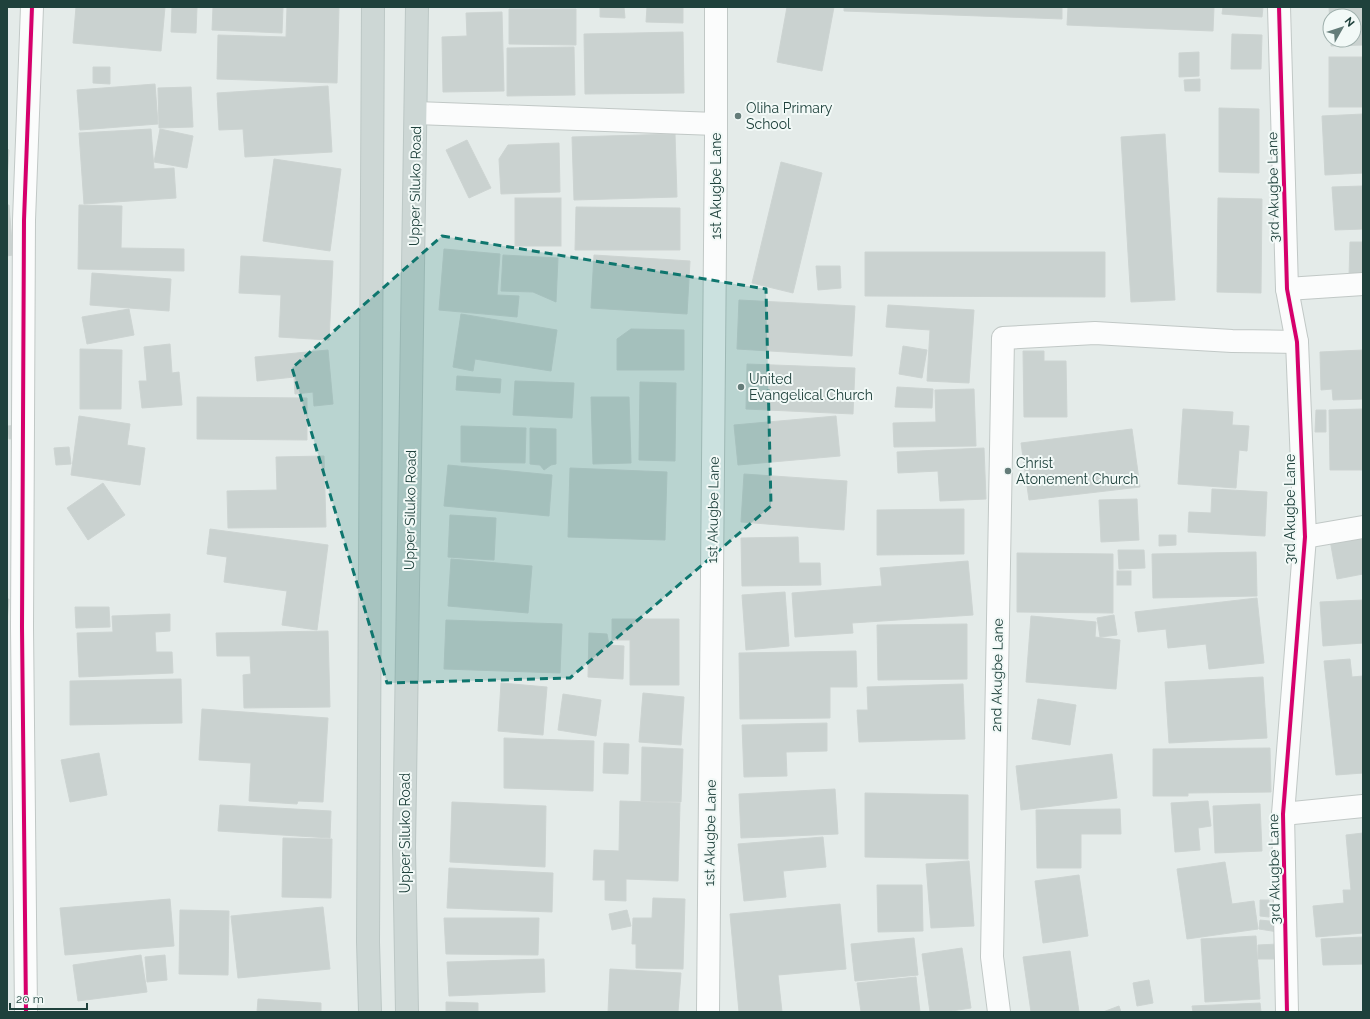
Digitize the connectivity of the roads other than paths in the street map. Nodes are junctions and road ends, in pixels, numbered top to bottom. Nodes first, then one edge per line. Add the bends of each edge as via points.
1 (32, 7) edge
2 (372, 7) edge
3 (417, 7) edge
4 (716, 7) edge
5 (1280, 7) edge
6 (416, 113) junction
7 (716, 124) junction
8 (1363, 284) edge
9 (1287, 289) junction
10 (1297, 342) junction
11 (1363, 527) edge
12 (1305, 537) junction
13 (14, 564) edge
14 (1363, 806) edge
15 (1284, 814) junction
16 (26, 1012) edge
17 (370, 1012) edge
18 (407, 1012) edge
19 (708, 1012) edge
20 (999, 1012) edge
21 (1287, 1012) edge

1 - 13 street
2 - 17 main road via 368,926
3 - 6 main road, Upper Siluko Road
4 - 7 street, 1st Akugbe Lane
5 - 9 street, 3rd Akugbe Lane
6 - 7 street
6 - 18 main road, Upper Siluko Road via 404,848
7 - 19 street, 1st Akugbe Lane
8 - 9 street
9 - 10 street, 3rd Akugbe Lane
10 - 12 street, 3rd Akugbe Lane
10 - 20 street, 2nd Akugbe Lane via 1095,333 1003,338 992,957
11 - 12 street
12 - 15 street, 3rd Akugbe Lane
13 - 16 street
14 - 15 street
15 - 21 street, 3rd Akugbe Lane

